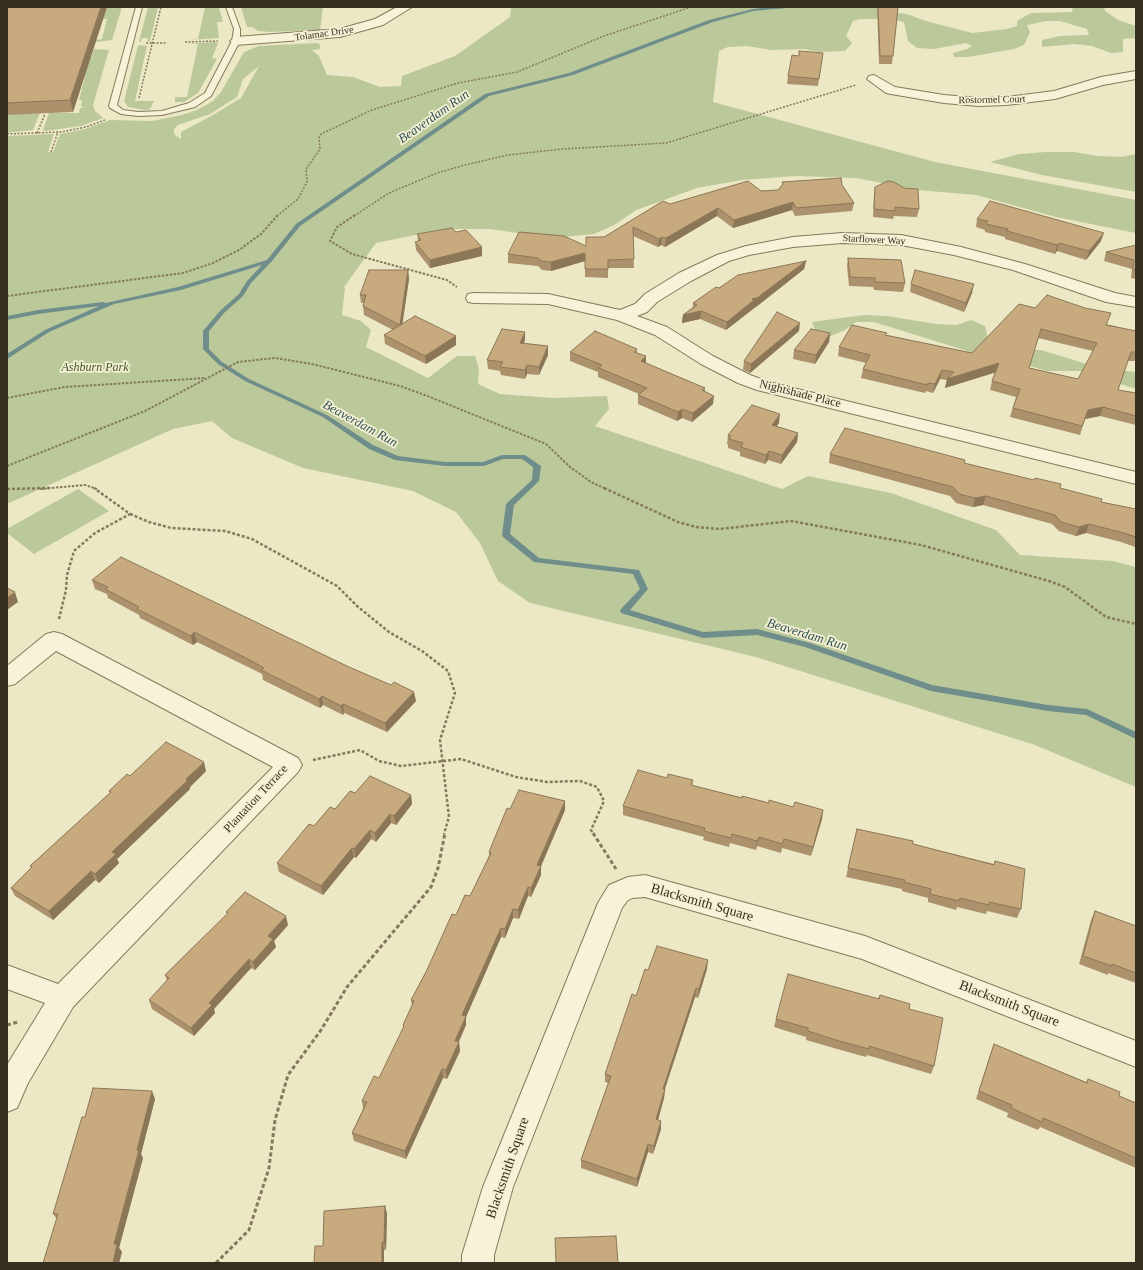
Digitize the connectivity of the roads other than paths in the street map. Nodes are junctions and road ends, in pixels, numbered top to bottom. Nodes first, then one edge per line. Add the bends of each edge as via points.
1 (139, 7) edge
2 (229, 7) edge
3 (406, 7) edge
4 (236, 42) junction
5 (1136, 75) edge
6 (874, 79) road end
7 (474, 298) road end
8 (1136, 302) edge
9 (622, 316) junction
10 (1136, 478) edge
11 (7, 678) edge
12 (7, 977) edge
13 (63, 998) junction
14 (1136, 1054) edge
15 (7, 1098) edge
16 (478, 1263) edge

1 - 4 lane via 113,106 121,112 162,113 192,105 208,94
2 - 4 lane via 237,29
3 - 4 street, Tolamac Drive via 379,22 340,33
5 - 6 street, Rostormel Court via 1100,81 1055,95 1013,101 979,102 891,90
7 - 9 street, Nightshade Place via 548,299
8 - 9 street, Starflower Way via 1112,298 1019,267 955,250 901,240 842,238 793,242 723,258 685,277 641,308
9 - 10 street, Nightshade Place via 661,331 707,360 763,386
11 - 13 street, Plantation Terrace via 54,640 290,764
12 - 13 street
13 - 15 street, Plantation Terrace via 16,1076
14 - 16 street, Blacksmith Square via 865,948 645,886 628,888 618,893 611,903 498,1187 478,1255

